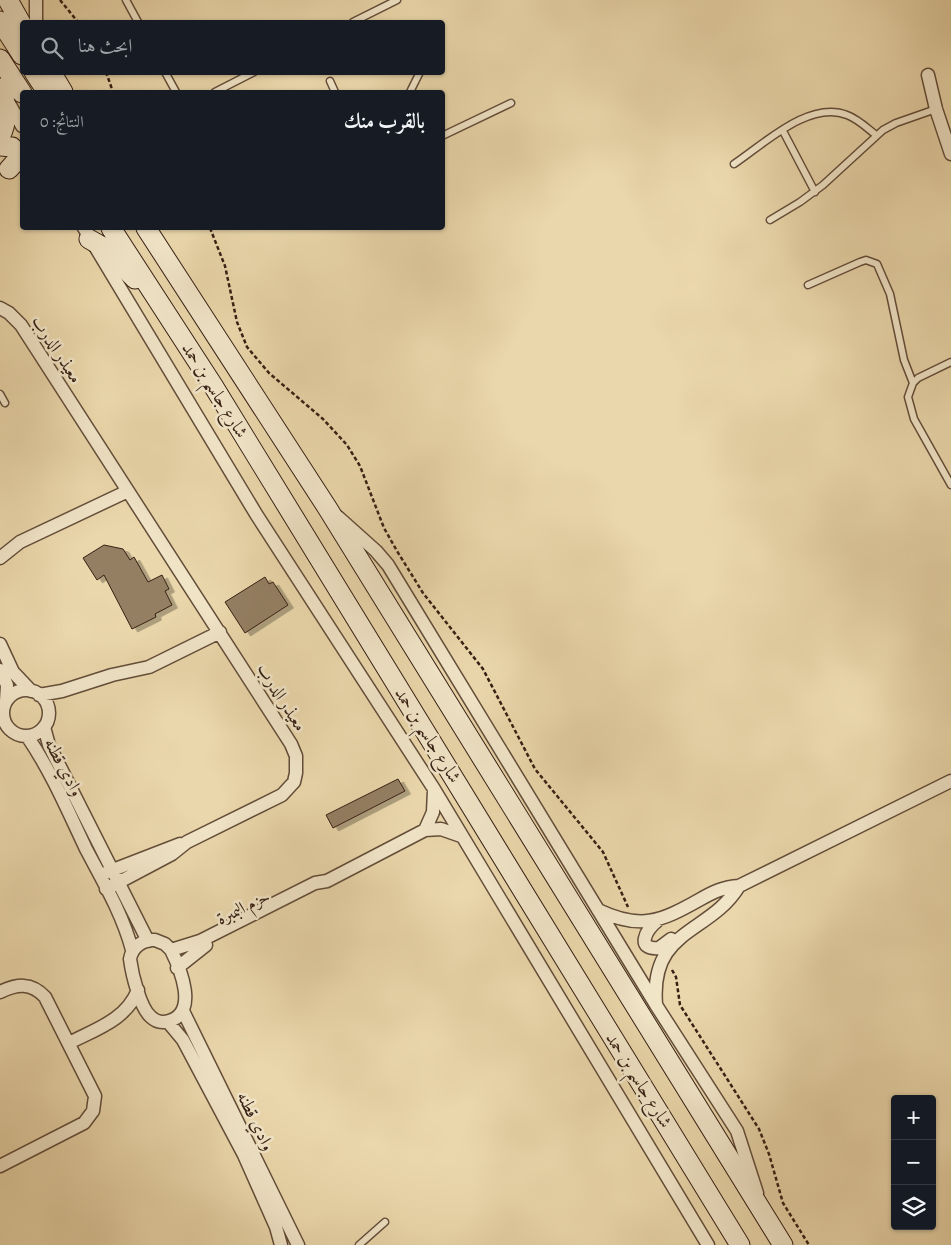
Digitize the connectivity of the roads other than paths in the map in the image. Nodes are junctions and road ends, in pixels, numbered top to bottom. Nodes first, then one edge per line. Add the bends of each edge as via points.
1 (8, 0) edge
2 (36, 0) edge
3 (126, 0) edge
4 (397, 0) edge
5 (36, 20) edge
6 (137, 20) edge
7 (357, 20) edge
8 (0, 21) edge
9 (20, 21) edge
10 (20, 52) edge
11 (0, 59) edge
12 (36, 75) edge
13 (53, 75) edge
14 (167, 75) edge
15 (248, 75) edge
16 (418, 75) edge
17 (928, 75) dead end
18 (330, 81) dead end
19 (46, 90) edge
20 (62, 90) edge
21 (175, 90) edge
22 (218, 90) edge
23 (334, 90) edge
24 (411, 90) edge
25 (6, 93) edge
26 (511, 103) dead end
27 (936, 109) junction
28 (20, 122) edge
29 (783, 130) junction
30 (445, 135) edge
31 (876, 135) junction
32 (0, 138) edge
33 (0, 146) edge
34 (951, 154) edge
35 (734, 164) dead end
36 (11, 171) edge
37 (815, 192) junction
38 (770, 220) dead end
39 (113, 230) edge
40 (147, 230) edge
41 (86, 233) edge
42 (808, 285) dead end
43 (155, 294) junction
44 (0, 308) edge
45 (951, 362) edge
46 (913, 383) junction
47 (0, 394) edge
48 (5, 403) dead end
49 (951, 485) edge
50 (128, 491) junction
51 (328, 509) junction
52 (20, 542) junction
53 (0, 547) edge
54 (0, 558) edge
55 (220, 632) junction
56 (0, 644) edge
57 (0, 670) edge
58 (74, 688) junction
59 (35, 693) junction
60 (6, 701) junction
61 (49, 714) junction
62 (1, 719) edge
63 (44, 727) junction
64 (5, 731) edge
65 (27, 736) junction
66 (951, 781) edge
67 (434, 789) junction
68 (425, 830) junction
69 (461, 836) junction
70 (187, 842) junction
71 (112, 870) junction
72 (100, 876) junction
73 (118, 882) junction
74 (739, 886) junction
75 (106, 889) junction
76 (598, 910) junction
77 (657, 921) junction
78 (685, 932) junction
79 (216, 936) junction
80 (148, 941) junction
81 (132, 950) junction
82 (170, 950) junction
83 (177, 968) junction
84 (138, 990) junction
85 (0, 992) edge
86 (656, 1005) junction
87 (183, 1011) junction
88 (119, 1017) junction
89 (150, 1017) junction
90 (168, 1022) junction
91 (70, 1043) junction
92 (0, 1166) edge
93 (762, 1210) junction
94 (385, 1222) dead end
95 (282, 1245) edge
96 (298, 1245) edge
97 (359, 1245) edge
98 (708, 1245) edge
99 (740, 1245) edge
100 (783, 1245) edge

1 - 9 main road
2 - 5 street
3 - 6 lane
4 - 7 lane
8 - 10 main road
11 - 25 main road
12 - 19 main road
13 - 20 main road
14 - 21 lane
15 - 22 lane
16 - 24 lane
17 - 27 street
18 - 23 lane
25 - 28 street
25 - 32 main road via 5,122
26 - 30 lane
27 - 31 lane via 896,123
27 - 34 street
29 - 31 lane via 812,114 834,112 856,119
29 - 35 lane
29 - 37 lane
31 - 37 lane
33 - 36 main road via 12,147 17,153
37 - 38 lane
39 - 43 main road, شارع جاسم بن حمد
40 - 51 main road, شارع جاسم بن حمد
41 - 43 main road
41 - 67 street, شارع جاسم بن حمد via 256,514
42 - 46 lane via 860,262 877,264 890,294 904,360
43 - 99 main road, شارع جاسم بن حمد
44 - 50 street, معيذر الدرب via 9,312 21,325
45 - 46 lane via 924,374
46 - 49 lane via 908,397 910,410
47 - 48 lane
50 - 52 street
50 - 55 street, معيذر الدرب
51 - 76 street, شارع جاسم بن حمد via 388,565
51 - 93 main road, شارع جاسم بن حمد
52 - 53 street
52 - 54 street
55 - 58 street via 149,667
55 - 70 street, معيذر الدرب via 291,744 296,756 296,773 290,789 282,795
56 - 59 street via 13,672
57 - 60 street via 7,685
58 - 59 street
58 - 61 street
59 - 60 street via 20,691
59 - 61 street via 46,703
60 - 62 street
61 - 63 street
62 - 64 street
63 - 65 street
63 - 71 street, وادي قطنه via 49,745
64 - 65 street
65 - 72 street, وادي قطنه
66 - 74 street
67 - 68 street via 433,812
67 - 69 street, شارع جاسم بن حمد
68 - 69 street via 441,829
68 - 79 street, حزم البمبرة via 327,881 319,889
69 - 98 street, شارع جاسم بن حمد
70 - 71 street, معيذر الدرب
70 - 73 street, معيذر الدرب via 172,854
71 - 72 street, معيذر الدرب
71 - 73 street, وادي قطنه
72 - 75 street, وادي قطنه
73 - 75 street, معيذر الدرب
73 - 80 street, وادي قطنه
74 - 77 street via 720,888
74 - 78 street via 729,902
75 - 81 street, وادي قطنه
76 - 77 street via 630,922
76 - 86 street, شارع جاسم بن حمد
77 - 78 street via 645,934 645,941 652,948 662,947 674,936
78 - 86 street via 671,946 661,964 655,991
79 - 82 street, حزم البمبرة
79 - 83 street, حزم البمبرة
80 - 81 street
80 - 82 street via 161,942
81 - 84 street, وادي قطنه via 130,959
82 - 83 street
83 - 87 street via 186,1000
84 - 88 street
84 - 89 street, وادي قطنه
85 - 91 street via 21,985 38,990
86 - 93 street, شارع جاسم بن حمد via 737,1131
87 - 90 street
87 - 96 street, وادي قطنه
88 - 89 street
88 - 91 street
89 - 90 street
90 - 95 street, وادي قطنه via 182,1040 244,1155
91 - 92 street via 93,1089 95,1104 89,1118 78,1127
93 - 100 main road, شارع جاسم بن حمد
94 - 97 lane

